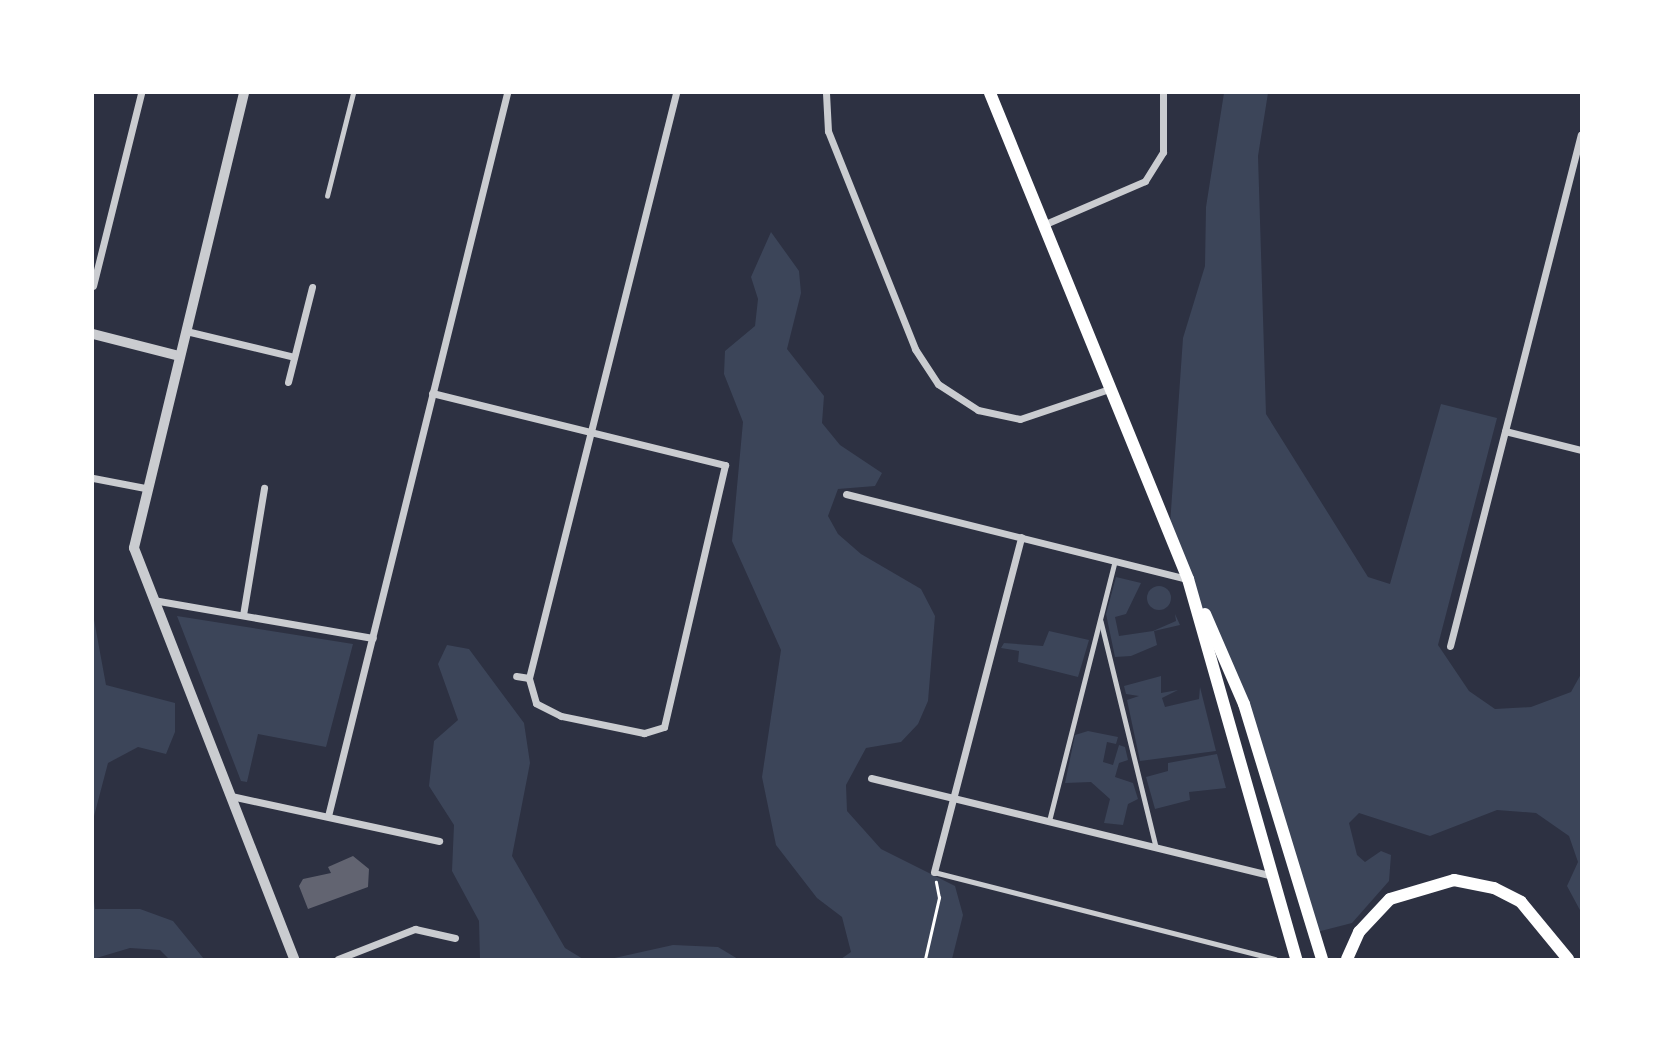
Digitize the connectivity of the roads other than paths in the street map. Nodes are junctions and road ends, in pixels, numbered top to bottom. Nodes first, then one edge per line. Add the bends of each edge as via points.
1 (141, 93) edge
2 (244, 93) edge
3 (353, 93) edge
4 (507, 93) edge
5 (676, 93) edge
6 (826, 93) edge
7 (990, 93) edge
8 (1163, 93) edge
9 (1581, 134) edge
10 (327, 196) dead end
11 (1043, 225) junction
12 (93, 286) edge
13 (312, 287) dead end
14 (186, 331) junction
15 (93, 334) edge
16 (179, 356) junction
17 (294, 357) junction
18 (288, 382) dead end
19 (1109, 389) junction
20 (432, 393) junction
21 (1505, 431) junction
22 (590, 432) junction
23 (1581, 450) edge
24 (93, 478) edge
25 (145, 488) junction
26 (264, 488) dead end
27 (846, 494) dead end
28 (1021, 537) junction
29 (1115, 561) junction
30 (1188, 579) junction
31 (153, 600) junction
32 (243, 615) junction
33 (1100, 617) junction
34 (373, 638) junction
35 (1450, 646) dead end
36 (516, 676) dead end
37 (529, 678) junction
38 (871, 778) dead end
39 (231, 796) junction
40 (953, 798) junction
41 (328, 816) junction
42 (1049, 821) junction
43 (439, 841) dead end
44 (1157, 848) junction
45 (934, 872) joint
46 (1272, 876) junction
47 (1552, 937) junction
48 (455, 938) dead end
49 (294, 959) edge
50 (338, 959) edge
51 (1275, 959) edge
52 (1296, 959) edge
53 (1322, 959) edge
54 (1347, 959) edge
55 (1562, 959) edge
56 (1568, 959) edge

1 - 12 street
2 - 14 street
3 - 10 lane
4 - 20 street
5 - 22 street
6 - 19 street via 828,131 915,349 938,384 978,410 1020,419
7 - 11 main road
8 - 11 street via 1163,152 1145,181
9 - 21 street
11 - 19 main road
13 - 17 street
14 - 16 street
14 - 17 street
15 - 16 street
16 - 25 street
17 - 18 street
19 - 30 main road
20 - 22 street
20 - 34 street
21 - 23 street
21 - 35 street
22 - 37 street
22 - 37 street via 725,465 664,727 644,733 561,716 536,704
24 - 25 street
25 - 31 street via 134,548
26 - 32 street
27 - 28 street
28 - 29 street
28 - 40 street
29 - 30 street
29 - 33 lane
30 - 46 main road
30 - 53 main road via 1244,704
31 - 32 street
31 - 39 street
32 - 34 street
33 - 42 lane
33 - 44 lane
34 - 41 street
36 - 37 street
38 - 40 street
39 - 41 street
39 - 49 street
40 - 42 street
40 - 45 street
41 - 43 street
42 - 44 street
44 - 46 street
45 - 51 lane
46 - 52 main road
47 - 54 main road via 1529,909 1503,891 1443,881 1390,899 1359,932
47 - 55 main road
47 - 56 main road
48 - 50 street via 415,929

